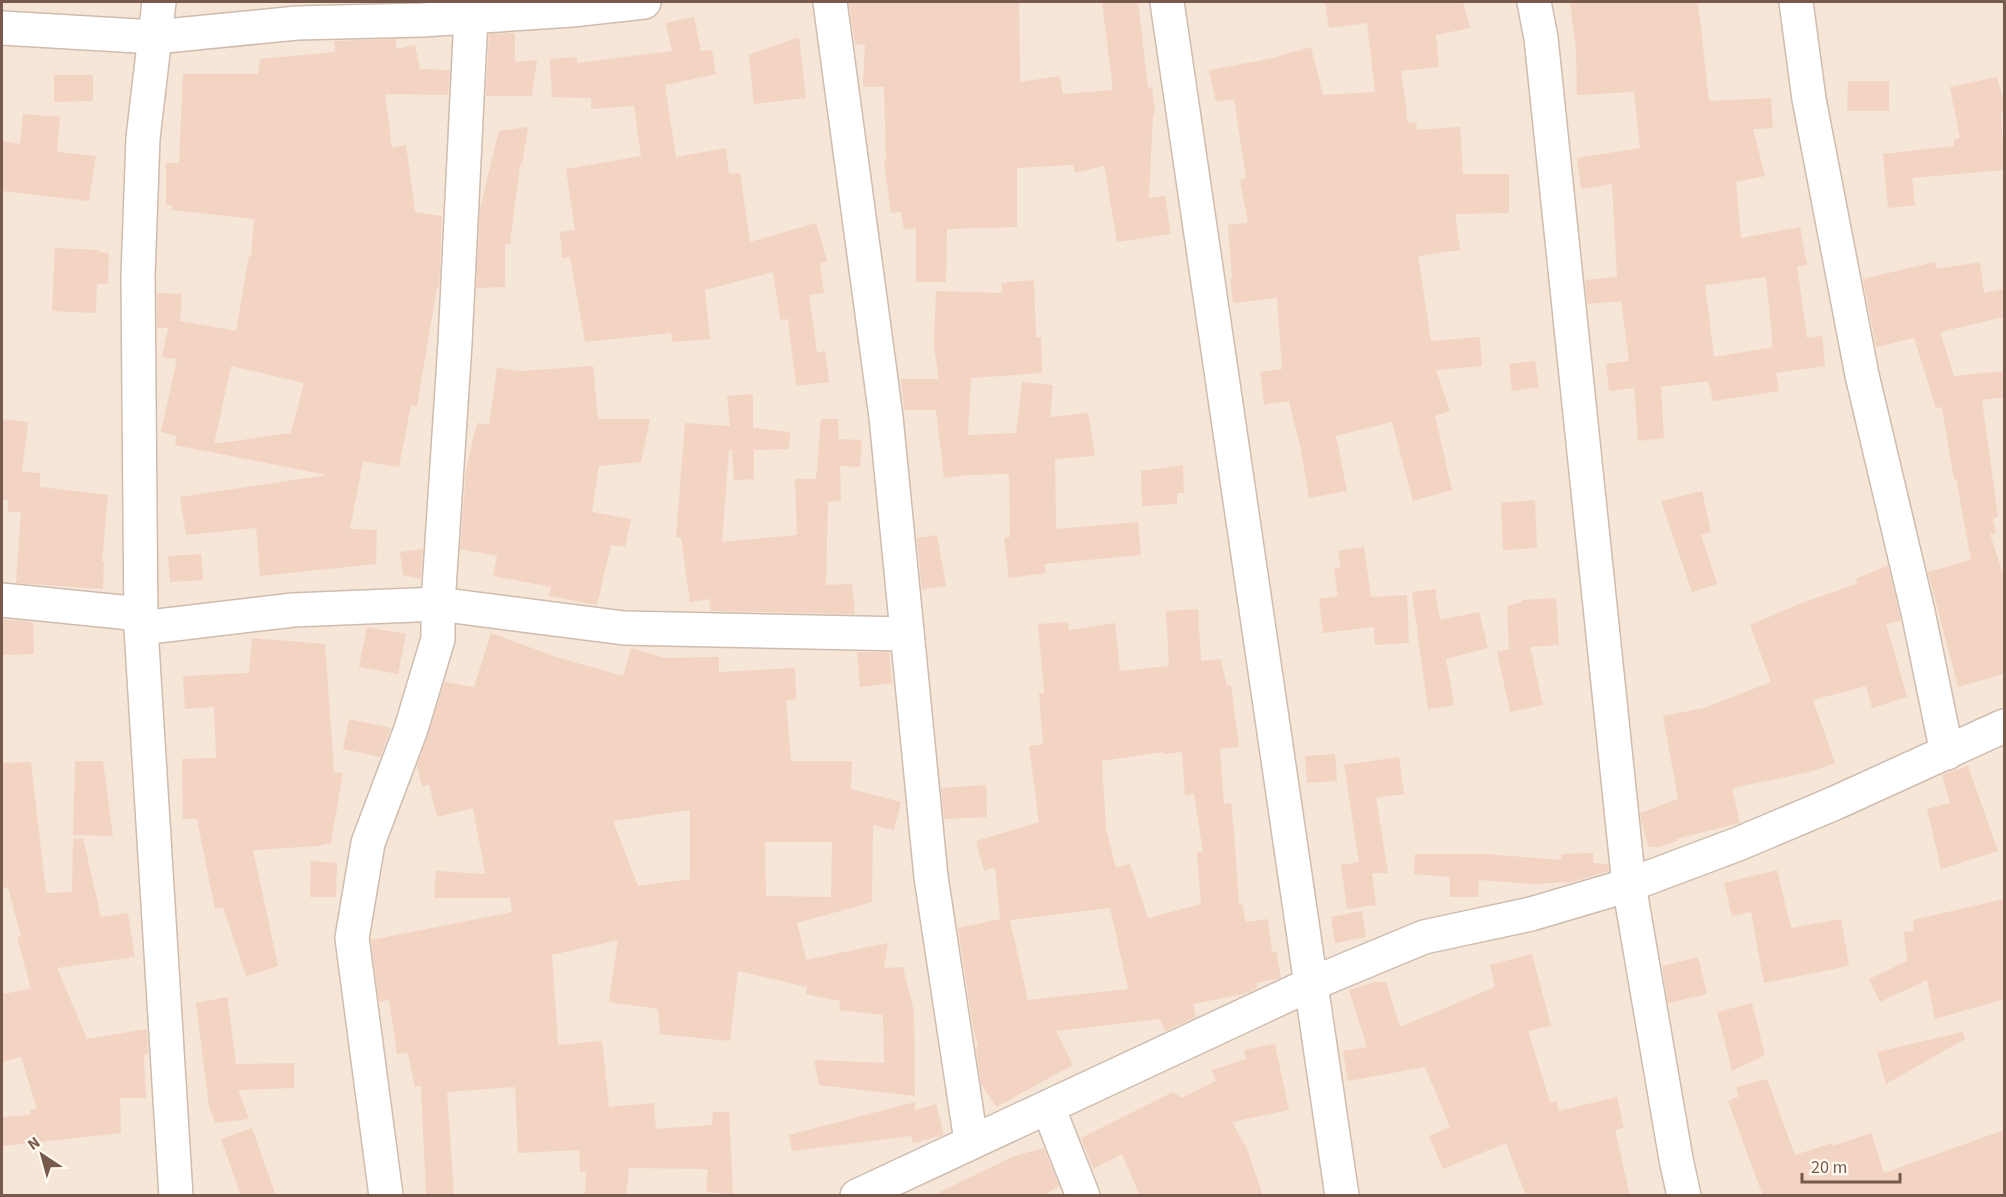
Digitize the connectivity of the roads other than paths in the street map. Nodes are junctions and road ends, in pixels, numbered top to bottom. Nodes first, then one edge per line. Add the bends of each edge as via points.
1 (159, 2) edge
2 (644, 2) edge
3 (830, 2) edge
4 (1167, 2) edge
5 (1534, 2) edge
6 (1796, 2) edge
7 (422, 11) edge
8 (471, 17) junction
9 (2, 28) edge
10 (155, 37) junction
11 (2, 600) edge
12 (438, 604) junction
13 (141, 621) junction
14 (907, 634) junction
15 (2004, 726) edge
16 (1947, 753) junction
17 (1629, 885) junction
18 (1311, 984) junction
19 (1048, 1107) junction
20 (970, 1141) junction
21 (176, 1196) edge
22 (386, 1196) edge
23 (857, 1196) edge
24 (1083, 1196) edge
25 (1342, 1196) edge
26 (1684, 1196) edge

1 - 10 street
2 - 8 street
3 - 14 street via 886,417
4 - 18 street
5 - 17 street via 1543,50
6 - 16 street via 1809,99 1862,375
7 - 8 street
7 - 10 street
8 - 12 street
9 - 10 street
10 - 13 street via 143,138 138,276
11 - 13 street
12 - 13 street
12 - 14 street via 624,628
12 - 22 street via 438,639 411,729 368,843 352,939
13 - 21 street
14 - 20 street via 931,877
15 - 16 street
16 - 17 street via 1738,844
17 - 18 street via 1531,914 1424,937
17 - 26 street
18 - 19 street
18 - 25 street
19 - 20 street
19 - 24 street
20 - 23 street

